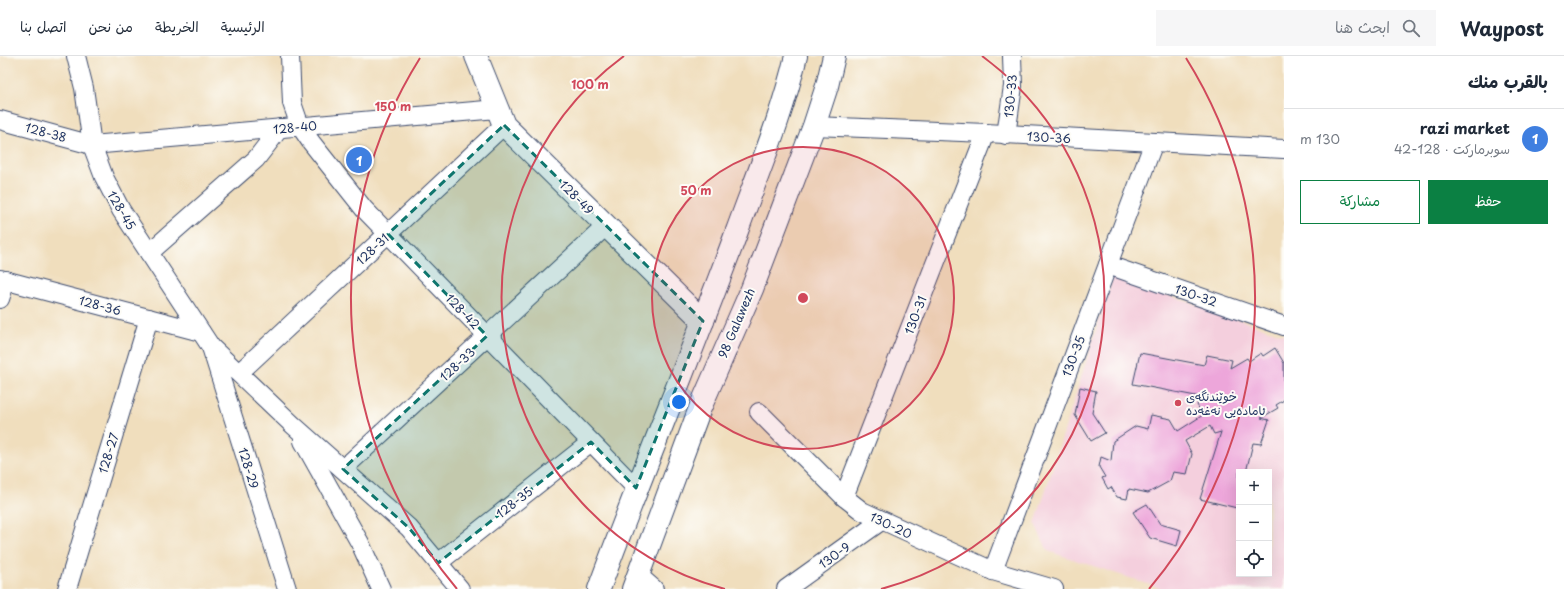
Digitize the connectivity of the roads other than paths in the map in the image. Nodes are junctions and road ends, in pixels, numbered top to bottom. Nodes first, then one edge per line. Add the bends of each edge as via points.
1 (76, 56) edge
2 (290, 56) edge
3 (476, 56) edge
4 (796, 56) edge
5 (834, 56) edge
6 (1012, 56) edge
7 (501, 117) junction
8 (0, 120) edge
9 (300, 126) junction
10 (814, 126) junction
11 (280, 128) junction
12 (986, 134) junction
13 (1006, 135) junction
14 (1154, 142) junction
15 (92, 144) junction
16 (1284, 149) edge
17 (606, 226) junction
18 (388, 234) junction
19 (149, 253) junction
20 (1108, 264) junction
21 (721, 276) junction
22 (3, 280) edge
23 (752, 289) junction
24 (0, 300) edge
25 (149, 318) junction
26 (703, 321) junction
27 (1284, 326) edge
28 (201, 332) junction
29 (488, 336) junction
30 (211, 347) junction
31 (239, 373) junction
32 (759, 412) dead end
33 (293, 425) junction
34 (591, 442) junction
35 (343, 469) junction
36 (636, 488) junction
37 (844, 497) junction
38 (881, 521) junction
39 (438, 563) junction
40 (993, 571) junction
41 (642, 584) edge
42 (1046, 588) edge
43 (67, 589) edge
44 (286, 589) edge
45 (381, 589) edge
46 (460, 589) edge
47 (599, 589) edge
48 (786, 589) edge

1 - 15 street, 128-45 via 84,88
2 - 9 street, 128-42 via 292,103
3 - 7 main road, 128-49
4 - 21 main road via 778,119
5 - 10 main road, 98 Galawezh
6 - 13 street, 130-33 via 1014,86
7 - 9 street, 128-40
7 - 17 main road, 128-49
7 - 18 street, 128-31
8 - 15 street, 128-38
9 - 11 street, 128-40
9 - 18 street, 128-42 via 364,209
10 - 12 street, 130-36
10 - 23 main road, 98 Galawezh
11 - 15 street, 128-40
11 - 19 street via 256,159
12 - 13 street, 130-36
12 - 37 street, 130-31
13 - 14 street, 130-36
14 - 16 street, 130-36
14 - 20 street, 130-35
15 - 19 street, 128-45 via 104,177 121,210
17 - 26 main road, 128-49
17 - 29 street, 128-33
18 - 29 street, 128-42
18 - 31 street, 128-31
19 - 28 street, 128-45
20 - 27 street, 130-32
20 - 40 street, 130-35
21 - 23 main road
21 - 26 main road
22 - 24 street
22 - 25 street, 128-36
23 - 41 main road, 98 Galawezh via 700,408
25 - 28 street, 128-36
25 - 43 street, 128-27
26 - 36 main road
28 - 30 street, 128-45
29 - 34 street, 128-42
29 - 35 street, 128-33
30 - 31 street
30 - 44 street, 128-29
31 - 33 street
32 - 37 street, 130-20
33 - 35 street
33 - 45 street via 339,503
34 - 36 street, 128-42
34 - 39 street, 128-35
35 - 39 street via 409,528
36 - 47 main road
37 - 38 street, 130-20 via 862,512
38 - 40 street, 130-20
38 - 48 street, 130-9
39 - 46 street
40 - 42 street, 130-20

